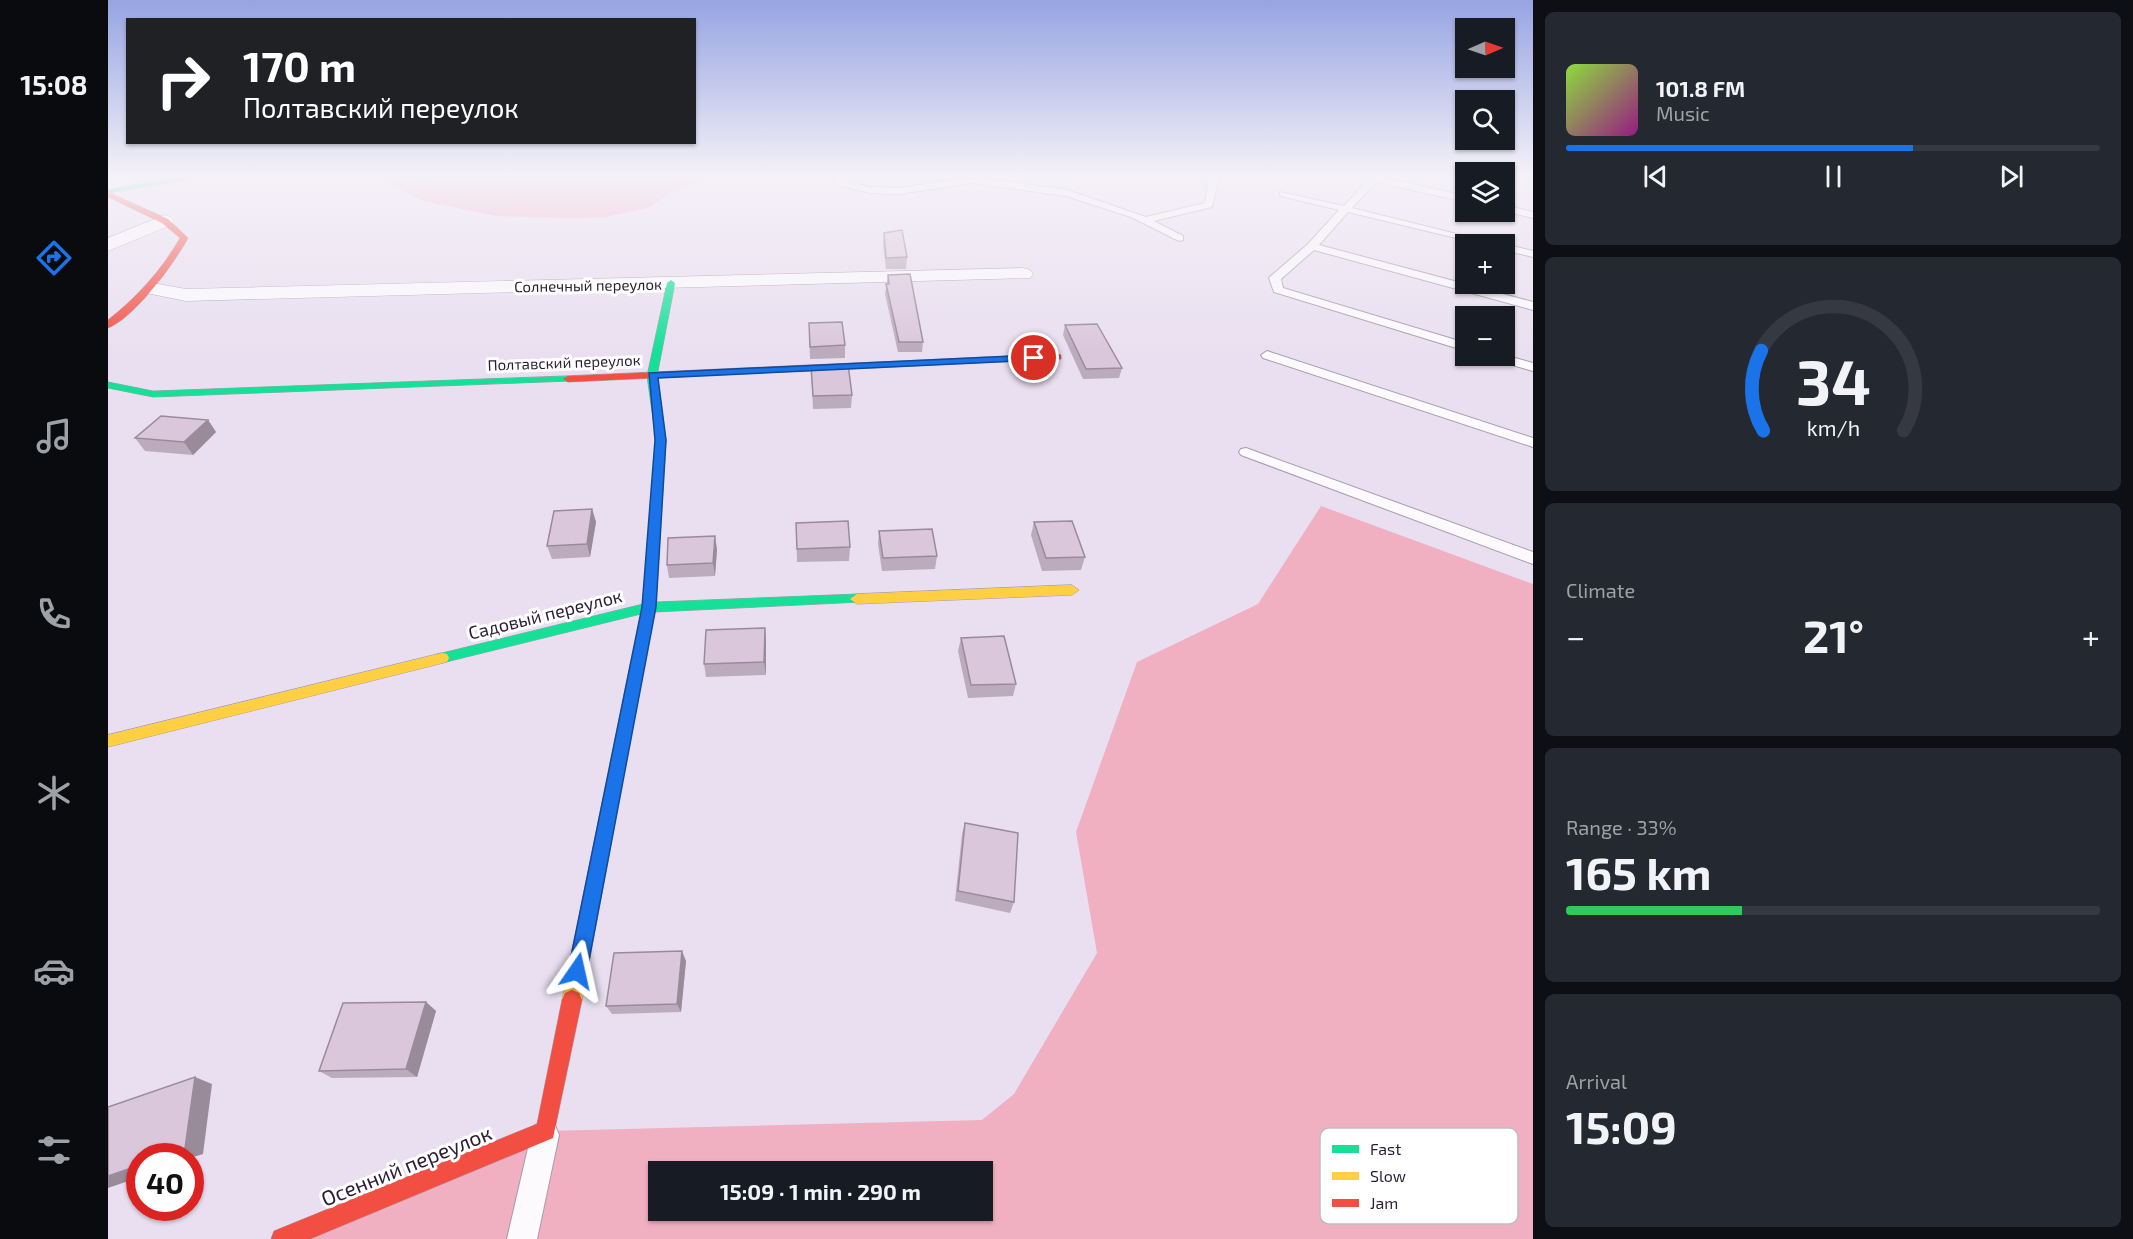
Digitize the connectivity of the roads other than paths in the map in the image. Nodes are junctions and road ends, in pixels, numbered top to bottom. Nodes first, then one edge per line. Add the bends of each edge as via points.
1 (132, 235) edge
2 (180, 235) edge
3 (1173, 235) edge
4 (1322, 235) edge
5 (1179, 238) dead end
6 (108, 245) edge
7 (1312, 246) junction
8 (1515, 250) edge
9 (1533, 254) edge
10 (1023, 274) dead end
11 (671, 283) junction
12 (153, 289) junction
13 (1533, 306) edge
14 (108, 325) edge
15 (1455, 344) edge
16 (1267, 354) dead end
17 (1058, 357) dead end
18 (1515, 362) edge
19 (1533, 367) edge
20 (652, 376) junction
21 (108, 385) edge
22 (1533, 443) edge
23 (1246, 452) dead end
24 (1533, 558) edge
25 (1072, 590) dead end
26 (649, 607) junction
27 (108, 741) edge
28 (546, 1131) junction
29 (282, 1239) edge
30 (522, 1239) edge

1 - 6 street
2 - 12 street via 184,238 172,264
3 - 5 lane
4 - 7 lane
7 - 13 lane
7 - 15 lane via 1275,278 1278,290
8 - 9 lane
10 - 11 street, Солнечный переулок
11 - 12 street, Солнечный переулок via 186,295
11 - 20 street
12 - 14 street
16 - 22 lane
17 - 20 street, Полтавский переулок
18 - 19 lane
20 - 21 street, Полтавский переулок via 153,394
20 - 26 street via 661,440
23 - 24 lane
25 - 26 street, Садовый переулок
26 - 27 street, Садовый переулок
26 - 28 street
28 - 29 street, Осенний переулок
28 - 30 lane

